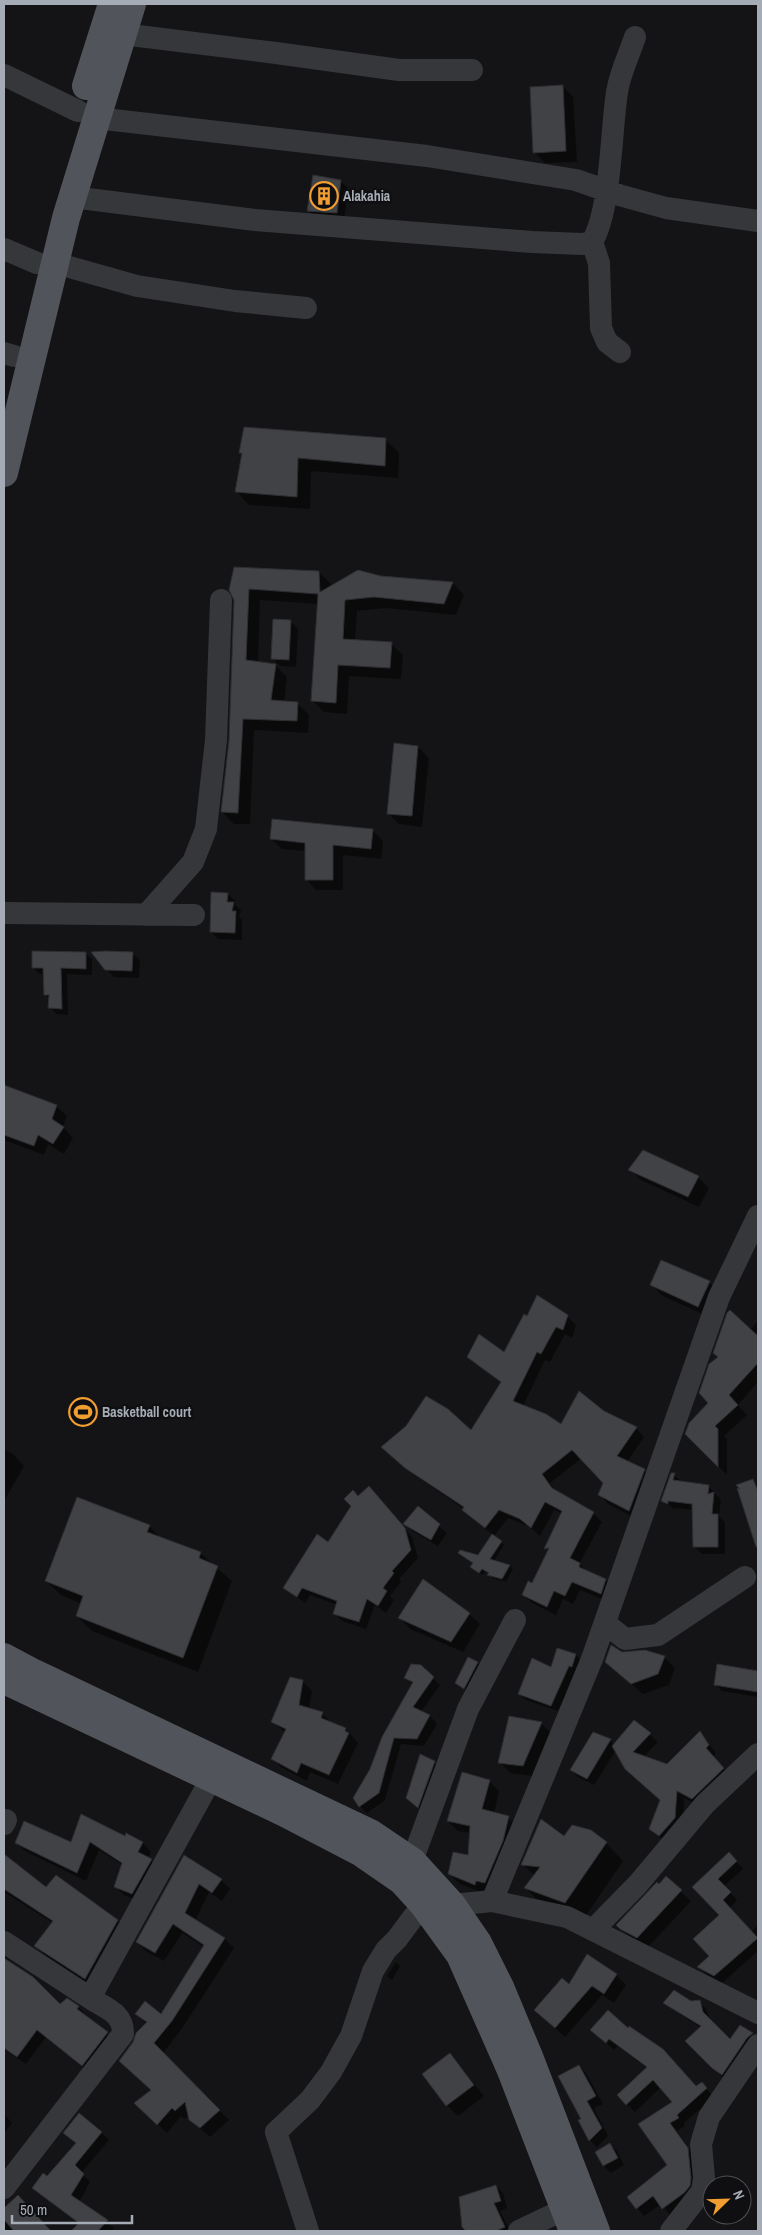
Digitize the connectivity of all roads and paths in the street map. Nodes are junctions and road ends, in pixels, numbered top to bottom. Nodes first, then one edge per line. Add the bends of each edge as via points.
1 (112, 4) edge
2 (132, 4) edge
3 (122, 34) junction
4 (635, 37) dead end
5 (472, 70) dead end
6 (4, 76) edge
7 (87, 114) junction
8 (606, 190) junction
9 (72, 197) junction
10 (758, 221) edge
11 (592, 242) junction
12 (4, 249) edge
13 (46, 263) junction
14 (306, 308) dead end
15 (620, 352) dead end
16 (9, 354) edge
17 (4, 396) edge
18 (4, 473) edge
19 (221, 600) dead end
20 (4, 913) edge
21 (146, 915) junction
22 (194, 915) dead end
23 (756, 1227) edge
24 (745, 1578) dead end
25 (515, 1620) dead end
26 (605, 1623) junction
27 (4, 1656) edge
28 (4, 1680) edge
29 (758, 1754) edge
30 (211, 1779) junction
31 (412, 1861) junction
32 (492, 1901) junction
33 (423, 1904) junction
34 (452, 1905) junction
35 (593, 1930) junction
36 (4, 1942) edge
37 (90, 1998) junction
38 (758, 2013) edge
39 (758, 2045) edge
40 (4, 2188) edge
41 (569, 2220) edge
42 (308, 2231) edge
43 (519, 2231) edge
44 (596, 2231) edge
45 (671, 2231) edge

1 - 7 main road
2 - 3 main road
3 - 5 street via 399,70
3 - 7 main road
4 - 8 street via 618,90
6 - 7 street
7 - 8 street via 427,156 576,180
7 - 9 main road
7 - 13 main road
8 - 10 street via 666,208
8 - 11 street via 598,232
9 - 11 street via 256,220 532,242
9 - 13 main road
11 - 15 street via 599,263 601,328 606,342
12 - 13 street
13 - 14 street via 137,286
13 - 16 main road
13 - 18 main road
16 - 17 main road
19 - 21 street via 216,740 206,828 193,862
20 - 21 street
21 - 22 street
23 - 26 street via 719,1297
24 - 26 street via 658,1635 626,1639
25 - 31 street via 468,1709
26 - 32 street
27 - 31 main road via 372,1834
28 - 30 main road
29 - 35 street via 705,1804 638,1884
30 - 33 main road via 360,1852 402,1881
30 - 37 street
31 - 34 main road
32 - 34 street
32 - 35 street via 567,1917
33 - 41 main road via 460,1955 481,1998
33 - 42 street via 373,1971 351,2036 331,2072 310,2100 276,2132
34 - 44 main road via 478,1943 500,1987
35 - 38 street
36 - 37 street
37 - 40 street via 120,2018 123,2034
39 - 45 street via 709,2117 701,2144 702,2191
41 - 43 street

